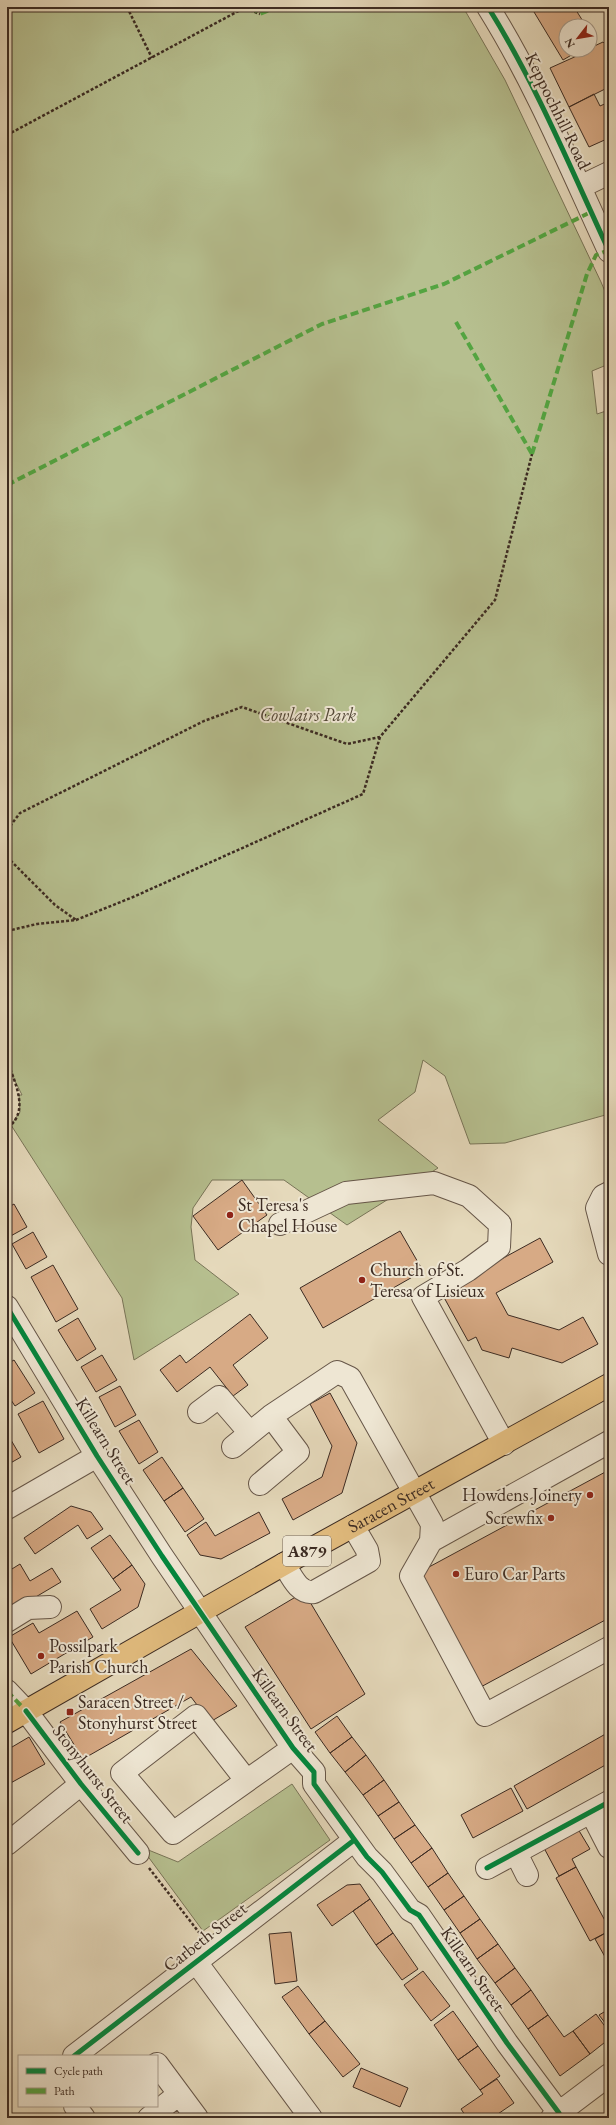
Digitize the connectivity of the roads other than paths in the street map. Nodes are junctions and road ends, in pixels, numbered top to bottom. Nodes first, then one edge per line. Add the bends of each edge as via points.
1 (498, 12) edge
2 (609, 173) edge
3 (580, 187) junction
4 (609, 251) edge
5 (609, 1193) edge
6 (280, 1224) dead end
7 (609, 1254) edge
8 (7, 1307) edge
9 (14, 1333) edge
10 (609, 1385) edge
11 (199, 1412) dead end
12 (271, 1416) junction
13 (250, 1433) junction
14 (609, 1442) edge
15 (504, 1444) junction
16 (233, 1447) dead end
17 (97, 1456) junction
18 (260, 1484) dead end
19 (414, 1492) junction
20 (7, 1508) edge
21 (353, 1526) junction
22 (430, 1541) junction
23 (284, 1564) junction
24 (50, 1608) dead end
25 (199, 1612) junction
26 (7, 1621) edge
27 (609, 1648) edge
28 (7, 1691) edge
29 (26, 1711) junction
30 (7, 1722) edge
31 (293, 1748) junction
32 (246, 1780) junction
33 (81, 1784) junction
34 (600, 1807) edge
35 (353, 1841) junction
36 (7, 1844) edge
37 (609, 1847) edge
38 (138, 1853) road end
39 (516, 1853) junction
40 (487, 1868) dead end
41 (527, 1876) dead end
42 (204, 1955) junction
43 (75, 2055) edge
44 (158, 2065) edge
45 (609, 2075) edge
46 (180, 2094) junction
47 (76, 2107) edge
48 (555, 2115) edge
49 (84, 2118) edge
50 (148, 2118) edge
51 (197, 2118) edge
52 (311, 2118) edge

1 - 3 street, Keppochhill Road
2 - 3 street
3 - 4 street, Keppochhill Road
5 - 7 street via 603,1196 596,1208
6 - 15 street via 346,1193 434,1183 469,1196 500,1224 499,1247 468,1270 423,1296
8 - 9 street, Killearn Street
9 - 17 street, Killearn Street
10 - 15 main road, Saracen Street / A879
11 - 13 street via 219,1397
12 - 13 street
12 - 18 street via 298,1452
12 - 19 street via 337,1372 350,1378
13 - 16 street
14 - 22 street
15 - 19 main road, Saracen Street / A879
17 - 20 street
17 - 25 street, Killearn Street
19 - 21 main road, Saracen Street / A879
19 - 22 street via 432,1524
21 - 23 main road, Saracen Street / A879
21 - 23 street via 367,1550 369,1561 320,1588 310,1592 298,1587
22 - 27 street via 411,1576 485,1715
23 - 25 main road, Saracen Street / A879
24 - 26 street via 28,1608
25 - 29 main road, Saracen Street / A879
25 - 31 street, Killearn Street
28 - 29 street, Stonyhurst Street
29 - 30 main road, Saracen Street / A879
29 - 33 street, Stonyhurst Street
31 - 32 street
31 - 35 street, Killearn Street via 314,1772 314,1784
32 - 32 street via 173,1833 122,1773 196,1716
33 - 36 street
33 - 38 street, Stonyhurst Street
34 - 37 street
34 - 39 street
35 - 42 street, Carbeth Street
35 - 48 street, Killearn Street via 382,1872 410,1910 419,1915
39 - 40 street
39 - 41 street
42 - 43 street, Carbeth Street
42 - 52 street
44 - 46 street
45 - 48 street
46 - 50 street
46 - 51 street
47 - 49 street

